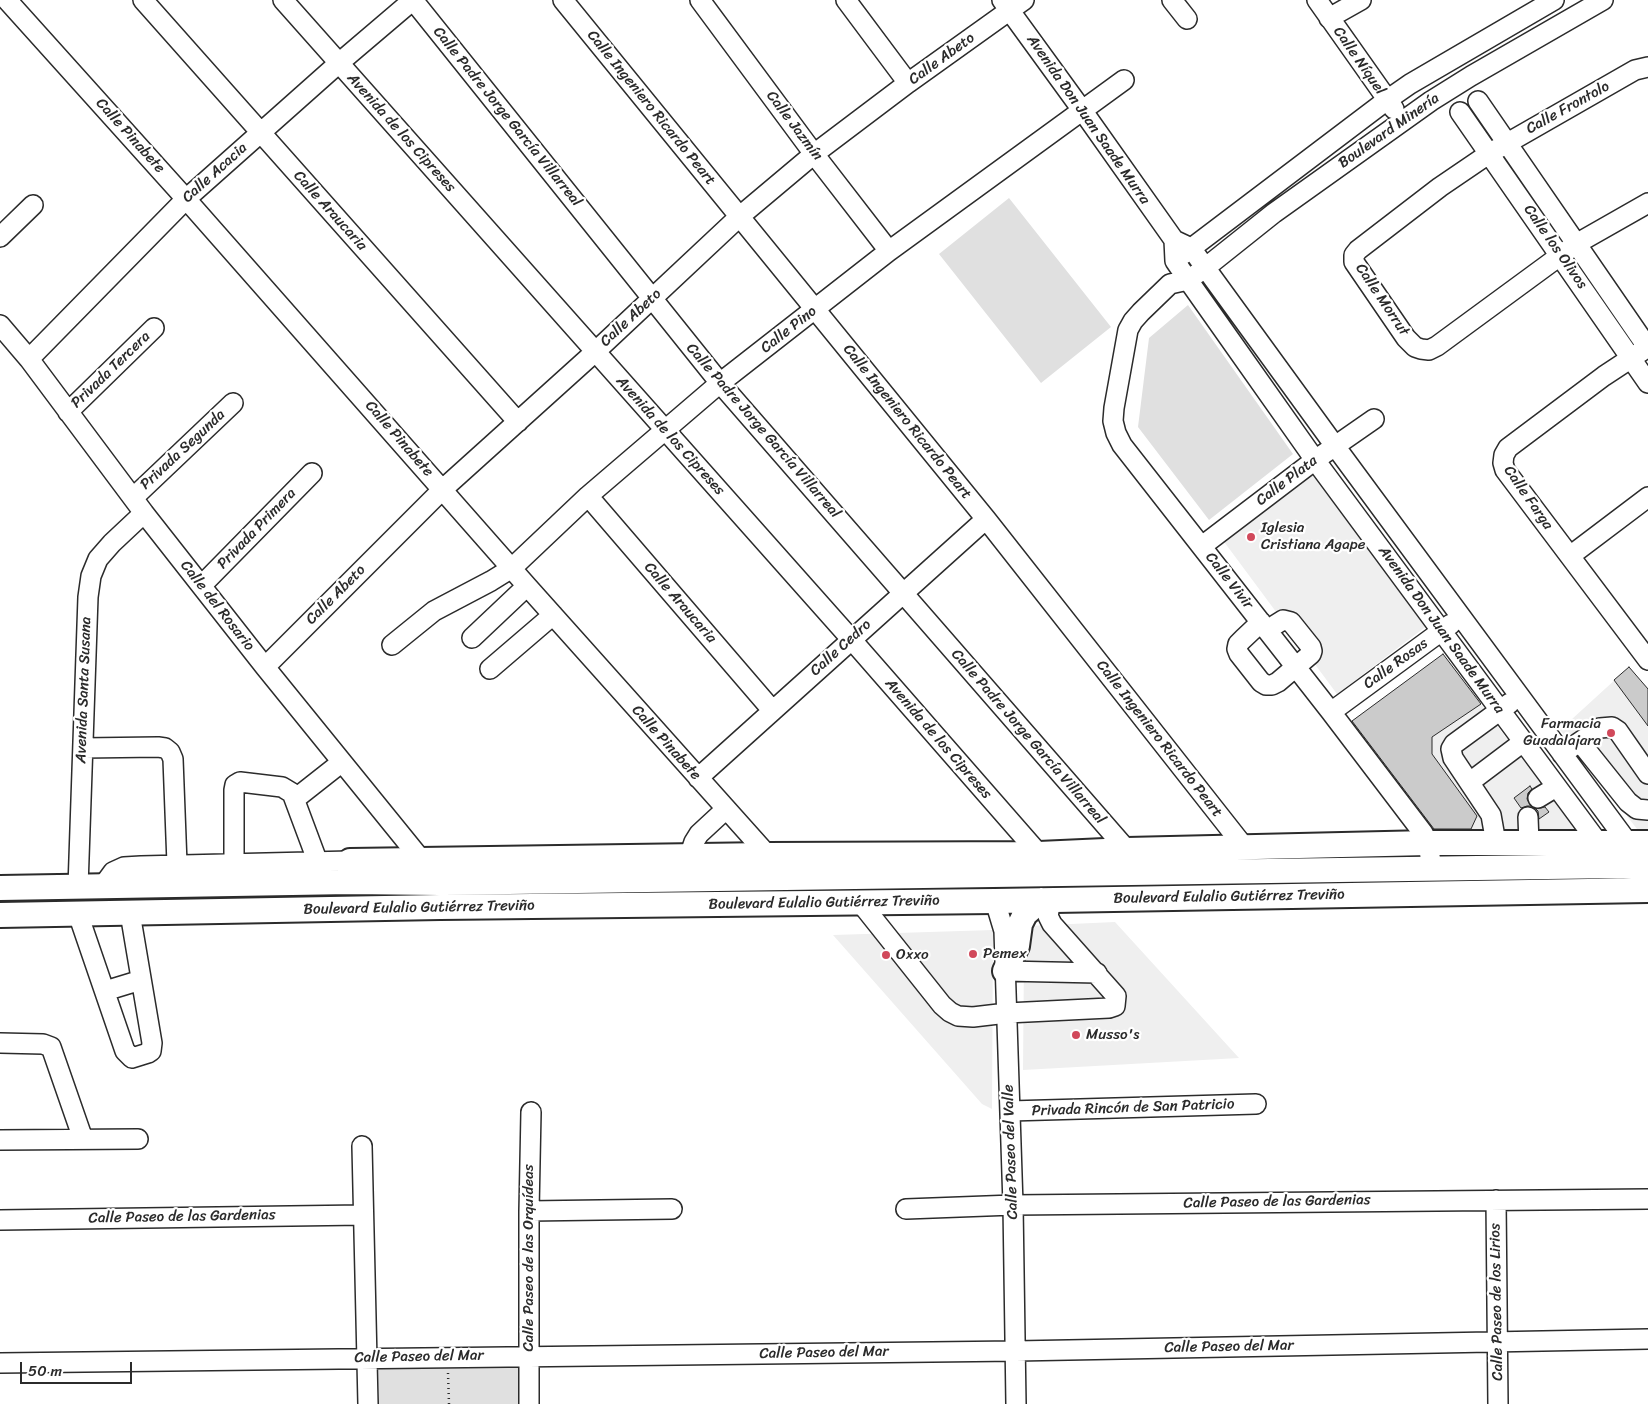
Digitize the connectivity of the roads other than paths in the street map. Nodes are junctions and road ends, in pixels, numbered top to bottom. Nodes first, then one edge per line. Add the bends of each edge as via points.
1 (7, 0) edge
2 (143, 0) edge
3 (283, 0) edge
4 (413, 0) edge
5 (563, 0) edge
6 (700, 0) edge
7 (846, 0) edge
8 (1172, 0) edge
9 (1317, 0) edge
10 (1361, 0) edge
11 (1554, 0) edge
12 (1603, 0) edge
13 (1012, 3) edge
14 (1329, 18) junction
15 (1187, 19) dead end
16 (339, 63) junction
17 (1648, 67) edge
18 (1124, 80) dead end
19 (908, 83) junction
20 (1387, 100) junction
21 (1478, 101) dead end
22 (1082, 110) junction
23 (1460, 112) dead end
24 (1403, 120) junction
25 (260, 133) junction
26 (1507, 142) junction
27 (1490, 153) junction
28 (814, 154) junction
29 (186, 199) junction
30 (1648, 203) edge
31 (33, 205) dead end
32 (739, 217) junction
33 (0, 237) edge
34 (1174, 240) junction
35 (1576, 244) junction
36 (1191, 248) junction
37 (889, 251) junction
38 (1561, 255) junction
39 (1175, 261) junction
40 (1205, 268) junction
41 (1179, 282) junction
42 (652, 299) junction
43 (816, 309) junction
44 (0, 325) edge
45 (154, 328) dead end
46 (1648, 348) edge
47 (595, 352) junction
48 (1631, 357) junction
49 (29, 359) junction
50 (720, 383) junction
51 (1648, 383) edge
52 (233, 403) dead end
53 (68, 412) junction
54 (1374, 418) dead end
55 (518, 422) junction
56 (664, 430) junction
57 (1334, 446) junction
58 (1315, 460) junction
59 (312, 473) dead end
60 (443, 489) junction
61 (588, 496) junction
62 (1648, 497) edge
63 (138, 505) junction
64 (986, 519) junction
65 (1202, 546) junction
66 (1570, 556) junction
67 (512, 568) junction
68 (202, 585) junction
69 (527, 586) junction
70 (903, 593) junction
71 (553, 615) junction
72 (1461, 616) junction
73 (1264, 626) junction
74 (1441, 631) junction
75 (472, 638) dead end
76 (851, 639) junction
77 (392, 645) dead end
78 (1646, 655) edge
79 (265, 667) junction
80 (1296, 667) junction
81 (490, 669) dead end
82 (1520, 696) junction
83 (772, 710) junction
84 (1500, 710) junction
85 (1331, 712) junction
86 (1523, 742) junction
87 (1580, 742) junction
88 (82, 748) junction
89 (1562, 754) junction
90 (342, 762) junction
91 (1648, 774) edge
92 (698, 778) junction
93 (1470, 782) junction
94 (1556, 787) junction
95 (1538, 798) dead end
96 (295, 799) junction
97 (726, 809) junction
98 (1648, 810) edge
99 (1528, 817) dead end
100 (1496, 843) junction
101 (1528, 843) junction
102 (1638, 843) edge
103 (1428, 844) junction
104 (1598, 844) junction
105 (1244, 848) junction
106 (1127, 850) junction
107 (1039, 854) junction
108 (768, 855) junction
109 (690, 857) junction
110 (317, 860) junction
111 (421, 860) junction
112 (234, 862) junction
113 (177, 864) junction
114 (1616, 866) junction
115 (1432, 869) junction
116 (350, 872) junction
117 (1050, 875) junction
118 (940, 877) junction
119 (789, 879) junction
120 (1646, 880) edge
121 (439, 883) junction
122 (78, 887) junction
123 (102, 887) junction
124 (0, 888) edge
125 (1046, 900) junction
126 (995, 901) junction
127 (860, 902) junction
128 (130, 913) junction
129 (78, 914) junction
130 (0, 915) edge
131 (1005, 971) junction
132 (1097, 973) junction
133 (141, 980) junction
134 (104, 991) junction
135 (1007, 1013) junction
136 (0, 1043) edge
137 (1256, 1104) dead end
138 (1010, 1111) junction
139 (531, 1112) dead end
140 (83, 1139) junction
141 (138, 1139) dead end
142 (0, 1140) edge
143 (362, 1146) dead end
144 (1648, 1199) edge
145 (1496, 1200) junction
146 (1013, 1205) junction
147 (672, 1209) dead end
148 (906, 1209) dead end
149 (529, 1211) junction
150 (363, 1215) junction
151 (0, 1220) edge
152 (1648, 1339) edge
153 (1497, 1342) junction
154 (1016, 1351) junction
155 (529, 1355) junction
156 (368, 1357) junction
157 (0, 1363) edge
158 (368, 1404) edge
159 (530, 1404) edge
160 (1016, 1404) edge
161 (1498, 1404) edge

1 - 29 street, Calle Pinabete
2 - 25 street, Calle Araucaria
3 - 16 street, Avenida de los Cipreses
4 - 16 street, Calle Acacia
4 - 42 street, Calle Padre Jorge García Villarreal
5 - 32 street, Calle Ingeniero Ricardo Peart
6 - 28 street, Calle Jazmín
7 - 19 street
8 - 15 street
9 - 14 street, Calle Níquel
10 - 14 street
11 - 20 street, Boulevard Minería
12 - 24 street, Boulevard Minería via 1471,76
13 - 19 street, Calle Abeto
13 - 22 street, Avenida Don Juan Saade Murra
14 - 20 street, Calle Níquel
16 - 25 street, Calle Acacia
16 - 47 street, Avenida de los Cipreses
17 - 26 street, Calle Frontolo via 1636,70
18 - 22 street, Calle Pino
19 - 28 street, Calle Abeto
20 - 24 street, Calle Níquel
20 - 36 street, Boulevard Minería
21 - 26 street, Calle los Olivos
22 - 34 street, Avenida Don Juan Saade Murra
22 - 37 street, Calle Pino
23 - 27 street, Calle los Olivos
24 - 40 street, Boulevard Minería via 1274,213
25 - 29 street, Calle Acacia
25 - 55 street, Calle Araucaria
26 - 27 street, Calle Frontolo
26 - 35 street, Calle los Olivos
27 - 38 street, Calle los Olivos
27 - 38 street, Calle Morrut via 1358,250 1354,262 1358,270 1406,338 1415,347 1429,350
28 - 32 street, Calle Abeto
28 - 37 street, Calle Jazmín
29 - 49 street, Calle Acacia
29 - 60 street, Calle Pinabete
30 - 35 street
31 - 33 street
32 - 42 street, Calle Abeto
32 - 43 street, Calle Ingeniero Ricardo Peart
34 - 36 street, Avenida Don Juan Saade Murra
34 - 39 street
35 - 38 street, Calle Morrut
35 - 46 street, Calle los Olivos
36 - 39 street, Boulevard Minería
36 - 40 street, Avenida Don Juan Saade Murra
37 - 43 street, Calle Pino
38 - 48 street, Calle los Olivos
39 - 41 street, Avenida Don Juan Saade Murra
40 - 41 street, Boulevard Minería
40 - 57 street, Avenida Don Juan Saade Murra
41 - 58 street, Avenida Don Juan Saade Murra
41 - 65 street, Calle Vivir via 1140,312 1128,330 1113,421 1122,445
42 - 47 street, Calle Abeto
42 - 50 street, Calle Padre Jorge García Villarreal
43 - 50 street, Calle Pino
43 - 64 street, Calle Ingeniero Ricardo Peart
44 - 49 street, Calle del Rosario
45 - 53 street, Privada Tercera
46 - 48 street, Calle Farga
47 - 55 street, Calle Abeto
47 - 56 street, Avenida de los Cipreses
48 - 51 street, Calle los Olivos
48 - 66 street, Calle Farga via 1565,404 1508,448 1504,455 1505,470
49 - 53 street, Calle del Rosario
50 - 56 street, Calle Pino
50 - 70 street, Calle Padre Jorge García Villarreal
52 - 63 street, Privada Segunda
53 - 63 street, Calle del Rosario
54 - 57 street, Calle Plata
55 - 60 street, Calle Abeto
56 - 61 street, Calle Pino
56 - 76 street, Avenida de los Cipreses
57 - 58 street, Calle Plata
57 - 72 street, Avenida Don Juan Saade Murra
58 - 65 street, Calle Plata
58 - 74 street, Avenida Don Juan Saade Murra
59 - 68 street, Privada Primera
60 - 67 street, Calle Pinabete
60 - 79 street, Calle Abeto
61 - 67 street, Calle Pino
61 - 83 street, Calle Araucaria
62 - 66 street
63 - 68 street, Calle del Rosario
63 - 88 street, Avenida Santa Susana via 98,559 91,576
64 - 70 street, Calle Cedro
64 - 105 street, Calle Ingeniero Ricardo Peart
65 - 73 street, Calle Vivir
66 - 78 street, Calle Farga
67 - 69 street, Calle Pinabete
67 - 77 street, Calle Pino via 434,611
68 - 79 street, Calle del Rosario
69 - 71 street, Calle Pinabete
69 - 75 street
70 - 76 street, Calle Cedro
70 - 106 street, Calle Padre Jorge García Villarreal
71 - 81 street
71 - 92 street, Calle Pinabete
72 - 74 street, Calle Rosas
72 - 82 street, Avenida Don Juan Saade Murra
73 - 80 street, Calle Vivir
73 - 80 street via 1238,644 1239,654 1266,685 1278,682
74 - 84 street, Avenida Don Juan Saade Murra
74 - 85 street, Calle Rosas
76 - 83 street, Calle Cedro
76 - 107 street, Avenida de los Cipreses
79 - 90 street, Calle del Rosario
80 - 85 street, Calle Vivir
82 - 84 street
82 - 89 street, Avenida Don Juan Saade Murra
83 - 92 street, Calle Cedro
84 - 86 street, Avenida Don Juan Saade Murra
84 - 93 street via 1451,748 1453,758
85 - 103 street, Calle Vivir
86 - 93 street
86 - 94 street, Avenida Don Juan Saade Murra
87 - 89 street
87 - 91 street via 1600,728 1612,727 1618,730
87 - 98 street via 1628,802 1637,809
88 - 113 street via 158,747 170,752 173,759
88 - 122 street, Avenida Santa Susana
89 - 102 street, Avenida Don Juan Saade Murra
90 - 96 street
90 - 111 street, Calle del Rosario
92 - 97 street, Calle Pinabete
93 - 100 street via 1491,815
94 - 95 street
94 - 104 street, Avenida Don Juan Saade Murra
96 - 110 street
96 - 112 street via 287,788 237,783 234,790
97 - 108 street, Calle Pinabete
97 - 109 street via 699,834
99 - 101 street
100 - 101 main road, Boulevard Eulalio Gutiérrez Treviño
100 - 103 main road, Boulevard Eulalio Gutiérrez Treviño
101 - 104 main road, Boulevard Eulalio Gutiérrez Treviño
102 - 104 main road, Boulevard Eulalio Gutiérrez Treviño
102 - 120 street, Avenida Don Juan Saade Murra
103 - 105 main road, Boulevard Eulalio Gutiérrez Treviño
103 - 115 street, Calle Vivir
104 - 114 street, Avenida Don Juan Saade Murra
105 - 106 main road, Boulevard Eulalio Gutiérrez Treviño
106 - 107 main road, Boulevard Eulalio Gutiérrez Treviño
107 - 108 main road, Boulevard Eulalio Gutiérrez Treviño
107 - 117 street, Avenida de los Cipreses
108 - 109 main road, Boulevard Eulalio Gutiérrez Treviño
108 - 119 street, Calle Pinabete
109 - 111 main road, Boulevard Eulalio Gutiérrez Treviño
110 - 112 street
110 - 116 street
111 - 116 main road, Boulevard Eulalio Gutiérrez Treviño
111 - 121 street, Calle del Rosario
112 - 113 street
113 - 123 street via 124,868 113,872
114 - 115 main road, Boulevard Eulalio Gutiérrez Treviño
114 - 120 main road, Boulevard Eulalio Gutiérrez Treviño
115 - 117 main road, Boulevard Eulalio Gutiérrez Treviño
116 - 121 main road, Boulevard Eulalio Gutiérrez Treviño
116 - 123 main road, Boulevard Eulalio Gutiérrez Treviño
117 - 118 main road, Boulevard Eulalio Gutiérrez Treviño
118 - 119 main road, Boulevard Eulalio Gutiérrez Treviño
118 - 126 main road via 979,887
119 - 121 main road, Boulevard Eulalio Gutiérrez Treviño
120 - 125 main road, Boulevard Eulalio Gutiérrez Treviño
122 - 123 main road, Boulevard Eulalio Gutiérrez Treviño
122 - 124 main road, Boulevard Eulalio Gutiérrez Treviño
125 - 126 main road, Boulevard Eulalio Gutiérrez Treviño
125 - 131 main road via 1025,914 1017,946
125 - 132 street via 1052,924
126 - 127 main road, Boulevard Eulalio Gutiérrez Treviño
126 - 131 street, Calle Paseo del Valle via 1004,931
127 - 128 main road, Boulevard Eulalio Gutiérrez Treviño
127 - 135 street via 950,1012 973,1017
128 - 129 main road, Boulevard Eulalio Gutiérrez Treviño
128 - 133 street
129 - 130 main road, Boulevard Eulalio Gutiérrez Treviño
129 - 134 street
131 - 132 street
131 - 135 street, Calle Paseo del Valle
132 - 135 street via 1116,996 1115,1006
133 - 134 street
133 - 134 street via 152,1048 148,1054 136,1058 125,1052
135 - 138 street, Calle Paseo del Valle
136 - 140 street via 51,1047
137 - 138 street, Privada Rincón de San Patricio
138 - 146 street, Calle Paseo del Valle
139 - 149 street, Calle Paseo de las Orquídeas
140 - 141 street
140 - 142 street
143 - 150 street
144 - 145 street, Calle Paseo de las Gardenias
145 - 146 street, Calle Paseo de las Gardenias
145 - 153 street, Calle Paseo de los Lirios
146 - 148 street, Calle Paseo de las Gardenias
146 - 154 street, Calle Paseo del Valle
147 - 149 street
149 - 155 street, Calle Paseo de las Orquídeas
150 - 151 street, Calle Paseo de las Gardenias
150 - 156 street
152 - 153 street, Calle Paseo del Mar
153 - 154 street, Calle Paseo del Mar
153 - 161 street, Calle Paseo de los Lirios
154 - 155 street, Calle Paseo del Mar
154 - 160 street, Calle Paseo del Valle
155 - 156 street, Calle Paseo del Mar
155 - 159 street, Calle Paseo de las Orquídeas
156 - 157 street, Calle Paseo del Mar
156 - 158 street

